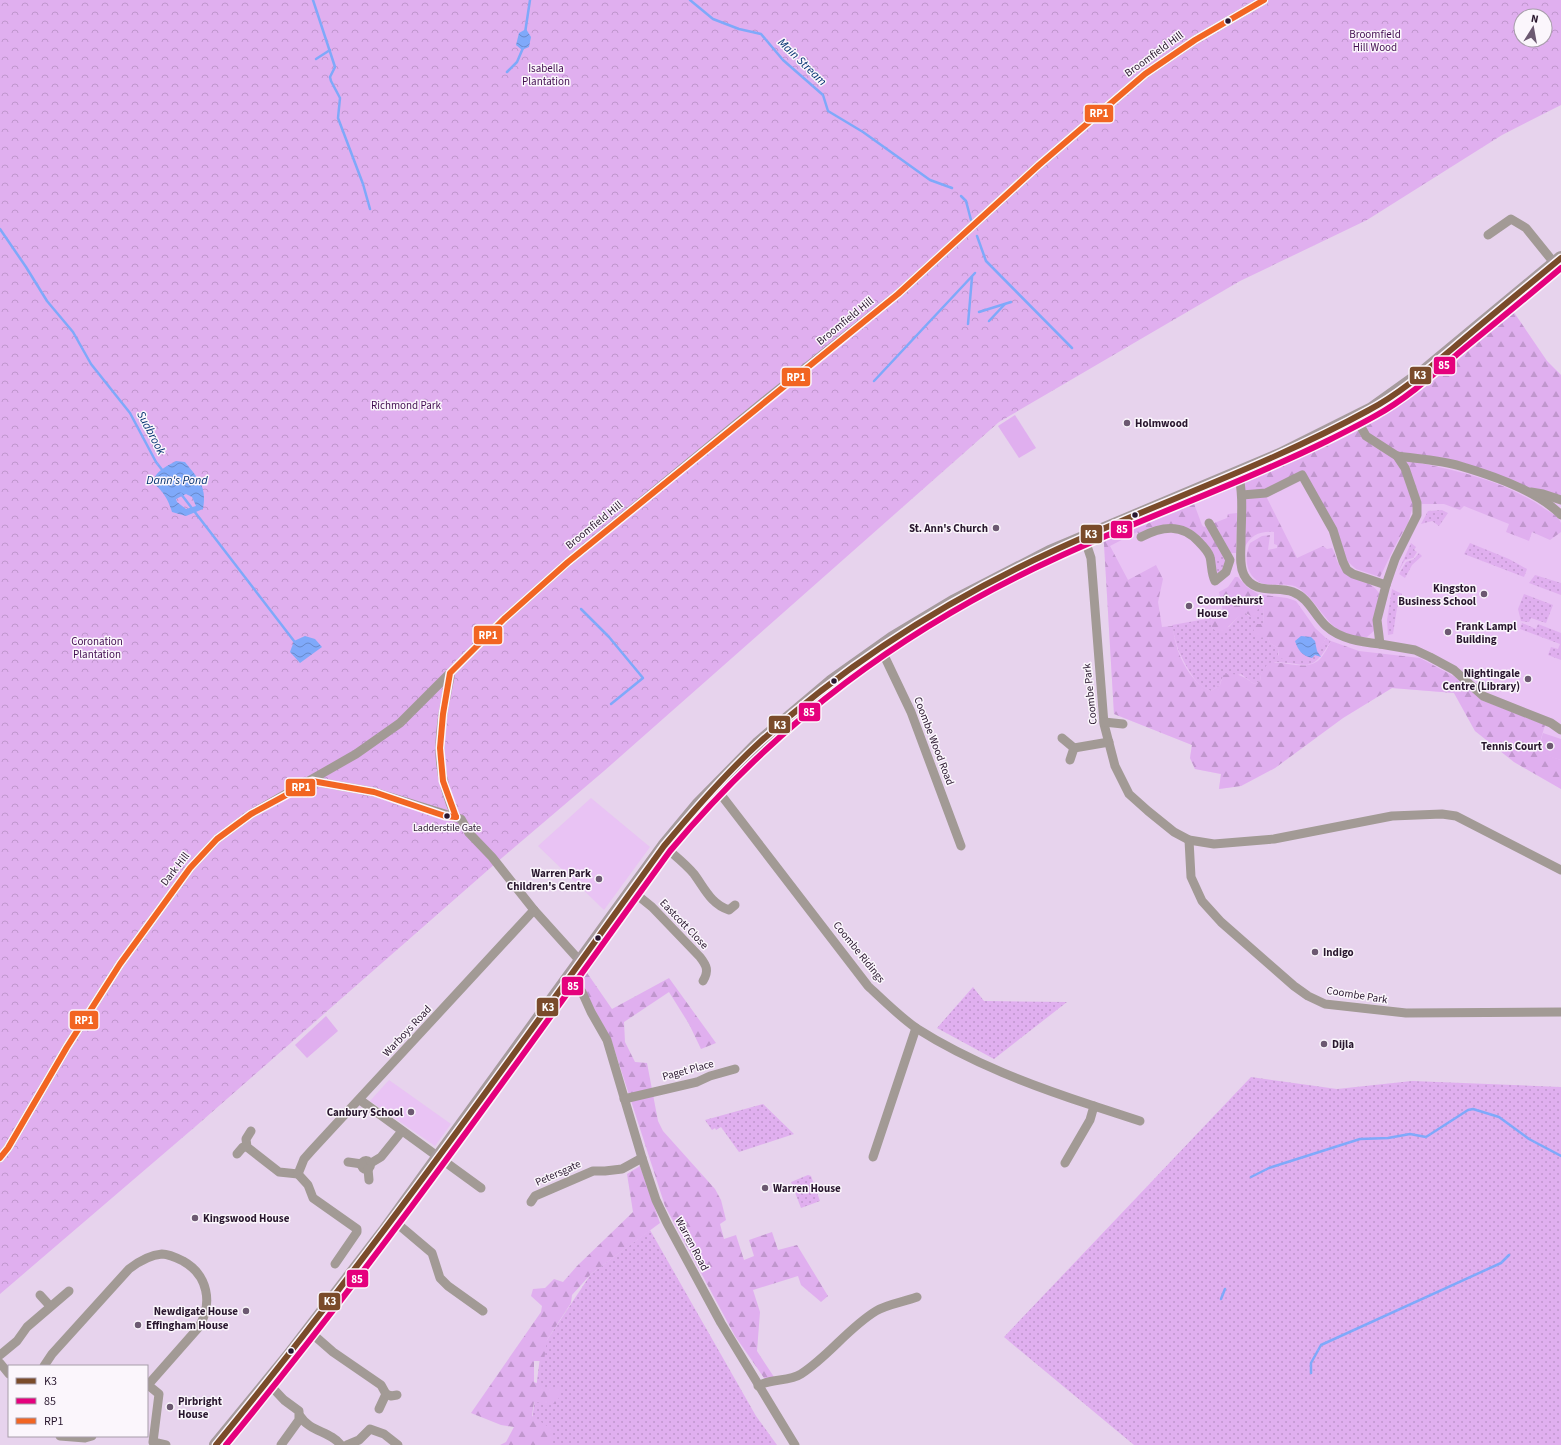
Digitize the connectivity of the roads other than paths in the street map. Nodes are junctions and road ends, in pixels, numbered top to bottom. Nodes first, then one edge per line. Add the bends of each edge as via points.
1 (1264, 0) edge
2 (1488, 234) dead end
3 (1555, 264) edge
4 (1356, 418) junction
5 (1397, 456) junction
6 (1238, 473) junction
7 (1527, 492) junction
8 (1242, 495) junction
9 (1561, 500) edge
10 (1561, 515) edge
11 (1209, 523) dead end
12 (1084, 537) junction
13 (1141, 537) dead end
14 (1240, 556) junction
15 (1230, 558) junction
16 (1386, 586) junction
17 (1380, 644) junction
18 (880, 647) junction
19 (450, 673) junction
20 (1104, 722) junction
21 (1123, 724) dead end
22 (1561, 730) edge
23 (1062, 738) dead end
24 (1109, 742) junction
25 (1074, 748) junction
26 (1070, 760) dead end
27 (312, 781) junction
28 (715, 787) junction
29 (456, 817) junction
30 (1188, 840) junction
31 (664, 846) junction
32 (961, 846) dead end
33 (1561, 870) edge
34 (631, 890) junction
35 (735, 905) dead end
36 (534, 910) junction
37 (580, 962) junction
38 (570, 975) junction
39 (703, 980) dead end
40 (1561, 1012) edge
41 (916, 1028) junction
42 (735, 1069) dead end
43 (624, 1099) junction
44 (360, 1100) junction
45 (1094, 1106) junction
46 (1140, 1121) dead end
47 (251, 1131) dead end
48 (402, 1131) junction
49 (247, 1147) junction
50 (237, 1154) dead end
51 (439, 1157) junction
52 (873, 1157) dead end
53 (0, 1158) edge
54 (642, 1158) junction
55 (348, 1162) dead end
56 (1065, 1163) dead end
57 (367, 1165) junction
58 (299, 1172) junction
59 (369, 1180) dead end
60 (480, 1188) dead end
61 (532, 1202) dead end
62 (393, 1220) junction
63 (335, 1264) dead end
64 (69, 1291) dead end
65 (40, 1295) dead end
66 (917, 1297) dead end
67 (50, 1306) junction
68 (483, 1311) dead end
69 (309, 1332) junction
70 (0, 1355) edge
71 (0, 1363) edge
72 (45, 1365) edge
73 (8, 1373) edge
74 (267, 1382) junction
75 (148, 1386) edge
76 (758, 1386) junction
77 (386, 1394) junction
78 (397, 1395) dead end
79 (379, 1409) dead end
80 (300, 1416) junction
81 (89, 1437) edge
82 (61, 1439) edge
83 (166, 1445) edge
84 (216, 1445) edge
85 (281, 1445) edge
86 (341, 1445) edge
87 (347, 1445) edge
88 (398, 1445) edge
89 (795, 1445) edge

1 - 19 street, Broomfield Hill via 1195,40 1145,74 1039,165 898,294 568,562 504,619
2 - 3 street via 1510,219 1526,228
3 - 4 main road via 1425,371
4 - 5 street via 1366,436
4 - 6 main road
5 - 7 street via 1459,465
5 - 16 street via 1405,468 1418,503 1418,515
6 - 8 street
6 - 12 main road
7 - 9 street
7 - 10 street
8 - 14 street
8 - 16 street via 1266,493 1302,475 1333,530 1347,570
11 - 15 street
12 - 18 main road via 988,584
12 - 20 street, Coombe Park via 1091,558
13 - 15 street via 1165,528 1188,531 1205,547 1210,556 1215,581 1226,572
14 - 15 street
14 - 17 street via 1244,576 1258,588 1294,592 1305,599 1325,626 1338,635
16 - 17 street via 1377,620
17 - 22 street via 1415,650 1430,657 1454,670 1482,696 1551,723
18 - 28 main road via 813,696
18 - 32 street, Coombe Wood Road via 911,712
19 - 27 street, Dark Hill via 400,723
19 - 29 street via 440,730 440,760 445,792
20 - 21 street
20 - 24 street, Coombe Park
23 - 25 street
24 - 25 street
24 - 30 street, Coombe Park via 1115,766 1129,794 1153,816
25 - 26 street
27 - 29 street via 374,792 445,816
27 - 53 street, Dark Hill via 251,814 217,839 190,868 120,964
28 - 31 main road
28 - 41 street, Coombe Ridings via 868,986
29 - 36 street
30 - 33 street, Coombe Park via 1214,844 1274,839 1392,816 1442,814 1456,816
30 - 40 street, Coombe Park via 1191,878 1202,901 1221,922 1294,986 1325,1004 1406,1013
31 - 34 main road
31 - 35 street via 693,874 709,897 720,907 729,910
34 - 37 main road
34 - 39 street, Eastcott Close via 652,907 700,957 706,966 707,974
36 - 37 street
36 - 44 street, Warboys Road
37 - 38 main road
38 - 43 street, Warren Road via 582,992 607,1040
38 - 51 main road
41 - 45 street, Coombe Ridings via 1034,1087
41 - 52 street
42 - 43 street, Paget Place via 697,1082
43 - 54 street, Warren Road
44 - 48 street
44 - 58 street, Warboys Road via 304,1159
45 - 46 street, Coombe Ridings
45 - 56 street via 1090,1120
47 - 49 street via 246,1139
48 - 51 street
48 - 57 street via 381,1157
49 - 50 street via 243,1147
49 - 58 street via 279,1172
51 - 60 street
51 - 62 main road
54 - 61 street, Petersgate via 622,1169 592,1171 535,1196
54 - 76 street, Warren Road via 656,1200 667,1223
55 - 57 street
57 - 59 street
58 - 63 street via 313,1198 357,1229 358,1232
62 - 68 street via 432,1253 440,1278
62 - 69 main road
64 - 67 street
65 - 67 street
66 - 76 street via 878,1310 860,1322 818,1362 799,1375 766,1381
67 - 70 street
69 - 74 main road
69 - 77 street via 381,1385
71 - 73 street
72 - 75 street via 128,1269 140,1261 162,1254 169,1255 192,1266 200,1275 208,1296 207,1307 199,1327
74 - 80 street via 300,1412
74 - 84 main road
75 - 83 street via 160,1394 153,1442
76 - 89 street, Warren Road
77 - 78 street
77 - 79 street
80 - 85 street via 300,1420
80 - 86 street via 309,1427 333,1437
81 - 82 street
87 - 88 street via 359,1440 370,1429 384,1434

